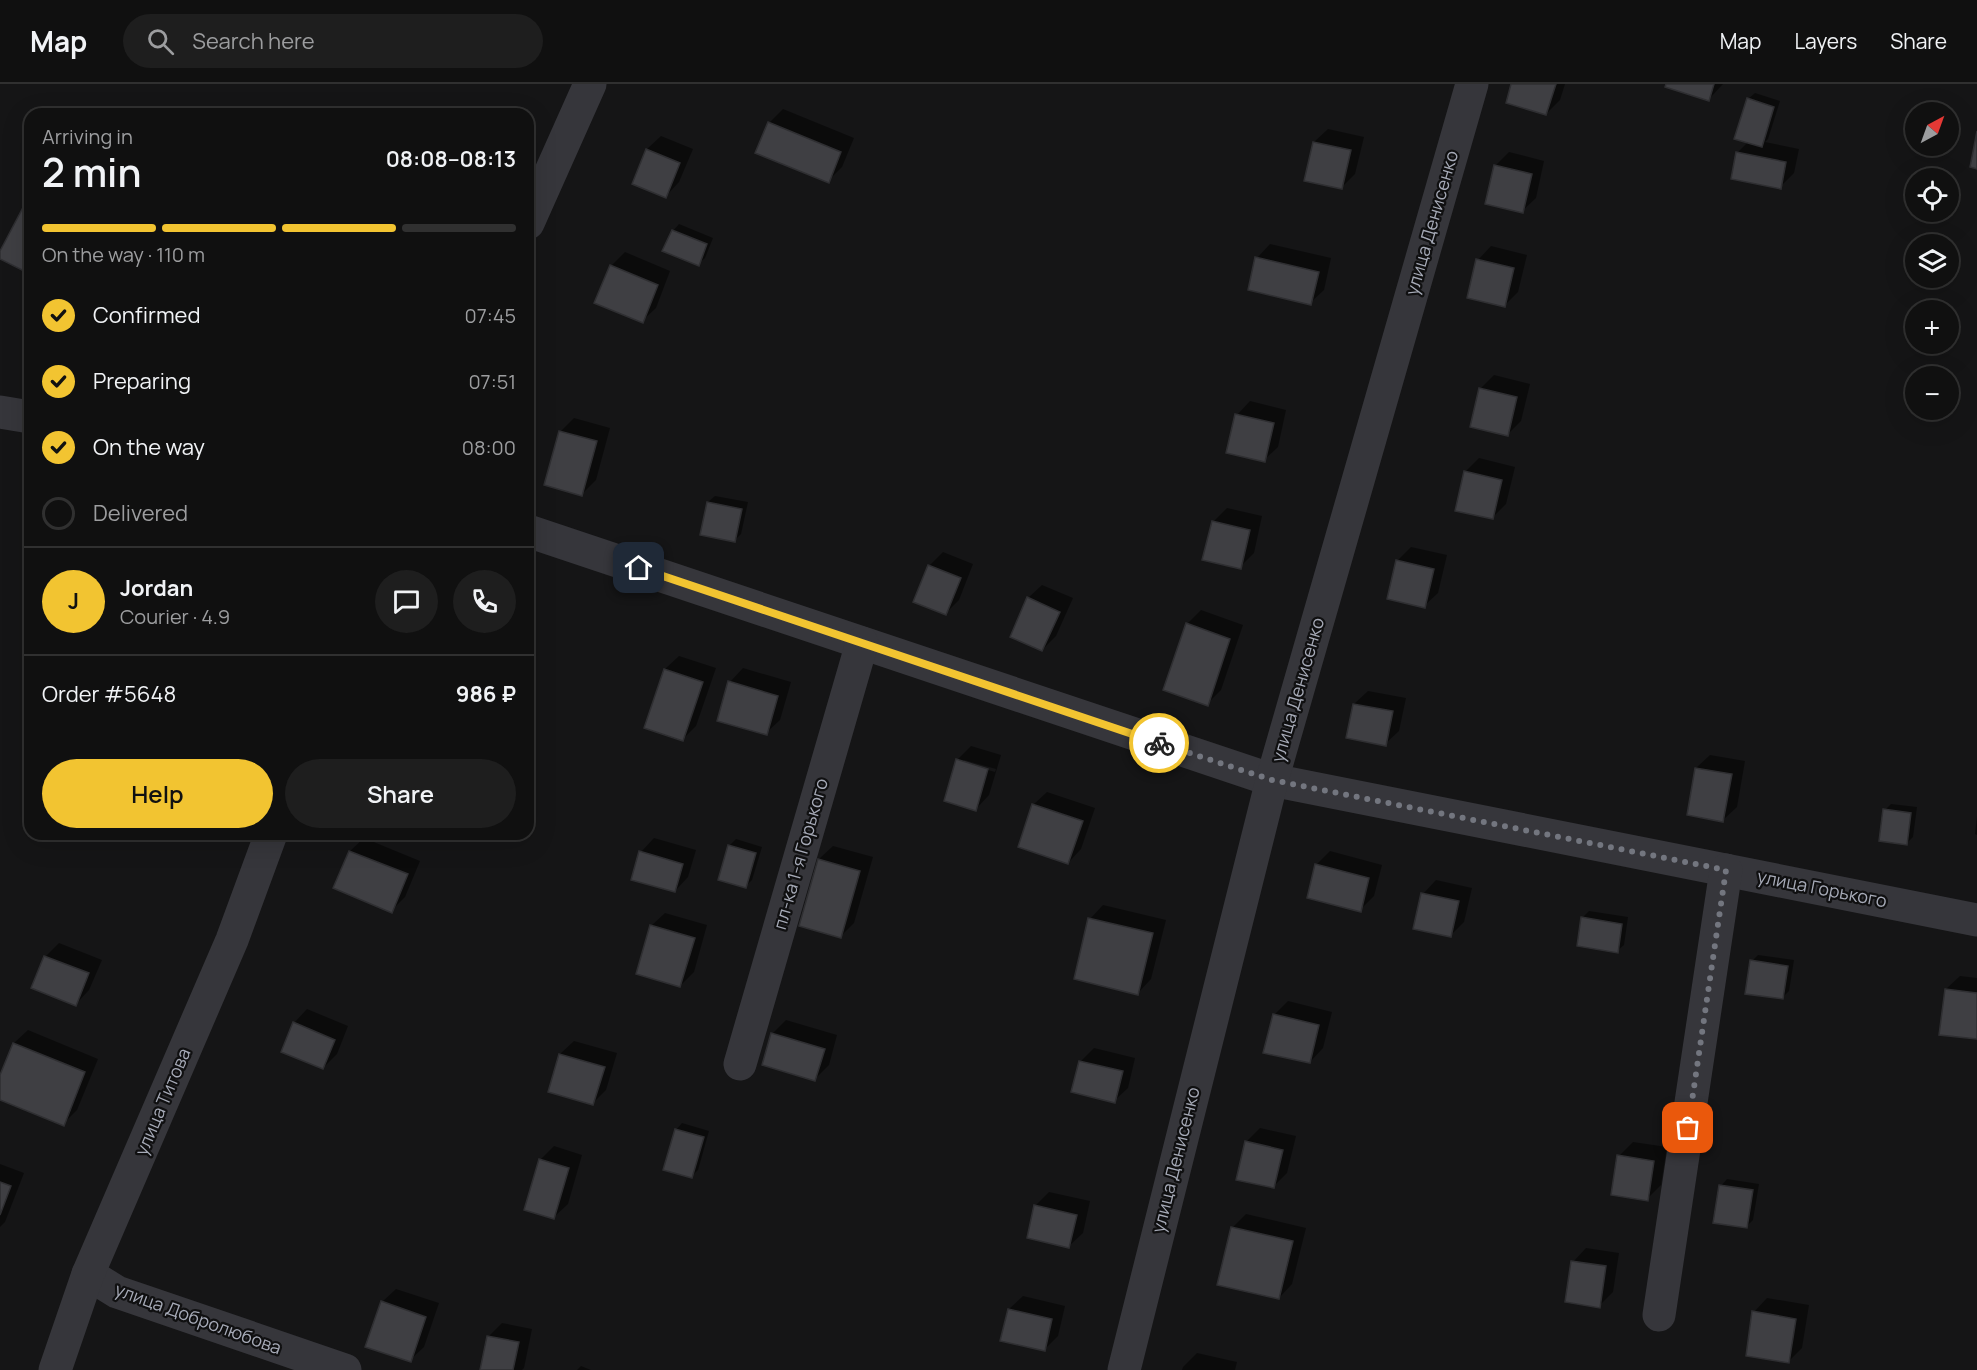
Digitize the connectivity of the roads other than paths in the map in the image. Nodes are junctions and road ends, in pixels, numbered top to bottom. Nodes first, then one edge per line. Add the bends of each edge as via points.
1 (590, 84) edge
2 (1472, 84) edge
3 (534, 210) edge
4 (0, 412) edge
5 (24, 416) edge
6 (534, 533) edge
7 (862, 643) junction
8 (1272, 780) junction
9 (269, 840) edge
10 (1726, 870) junction
11 (1977, 920) edge
12 (740, 1064) dead end
13 (88, 1274) junction
14 (1659, 1315) dead end
15 (55, 1370) edge
16 (345, 1370) edge
17 (1124, 1370) edge

1 - 3 street
2 - 8 street, улица Денисенко
4 - 5 street
6 - 7 street, улица Горького
7 - 8 street, улица Горького
7 - 12 street, пл-ка 1-я Горького
8 - 10 street, улица Горького
8 - 17 street, улица Денисенко
9 - 13 street, улица Титова via 232,940
10 - 11 street, улица Горького
10 - 14 street
13 - 15 street, улица Титова
13 - 16 street, улица Добролюбова via 117,1292

